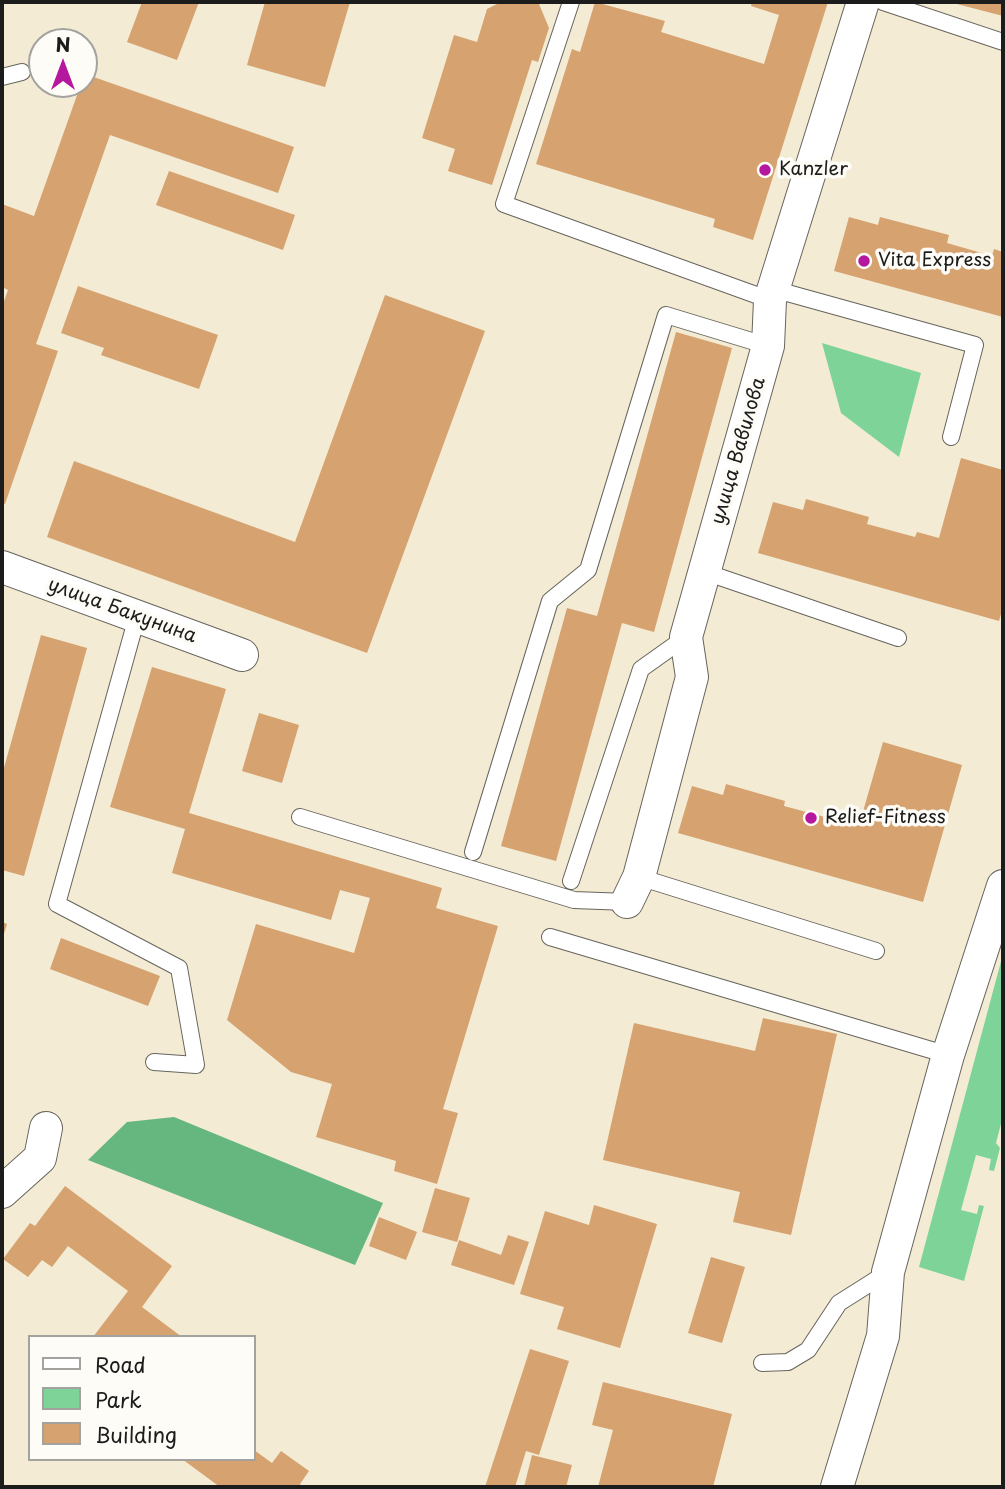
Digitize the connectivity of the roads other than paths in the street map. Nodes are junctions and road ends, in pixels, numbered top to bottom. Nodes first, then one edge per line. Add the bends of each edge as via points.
1 (571, 2) edge
2 (863, 2) edge
3 (883, 2) edge
4 (1003, 42) edge
5 (22, 72) dead end
6 (2, 77) edge
7 (771, 295) junction
8 (768, 346) junction
9 (951, 436) dead end
10 (2, 567) edge
11 (705, 572) junction
12 (137, 617) junction
13 (686, 637) junction
14 (898, 638) dead end
15 (242, 655) dead end
16 (300, 817) dead end
17 (473, 852) dead end
18 (571, 881) dead end
19 (1003, 886) edge
20 (633, 890) junction
21 (550, 937) dead end
22 (876, 951) dead end
23 (948, 1055) junction
24 (154, 1062) dead end
25 (46, 1128) dead end
26 (2, 1192) edge
27 (888, 1272) junction
28 (762, 1363) dead end
29 (837, 1487) edge

1 - 7 lane via 504,204
2 - 7 street, улица Вавилова
3 - 4 lane
5 - 6 lane
7 - 8 street, улица Вавилова
7 - 9 lane via 975,345
8 - 11 street, улица Вавилова
8 - 17 lane via 666,315 588,570 550,601
10 - 12 street, улица Бакунина
11 - 13 street, улица Вавилова
11 - 14 lane
12 - 15 street, улица Бакунина
12 - 24 lane via 57,904 179,968 196,1065
13 - 18 lane via 641,669
13 - 20 street, улица Вавилова via 692,677
16 - 20 lane via 574,900
19 - 23 street
20 - 22 lane
21 - 23 lane
23 - 27 street
25 - 26 street via 40,1158
27 - 28 lane via 839,1303 808,1350 788,1362
27 - 29 street via 884,1336

